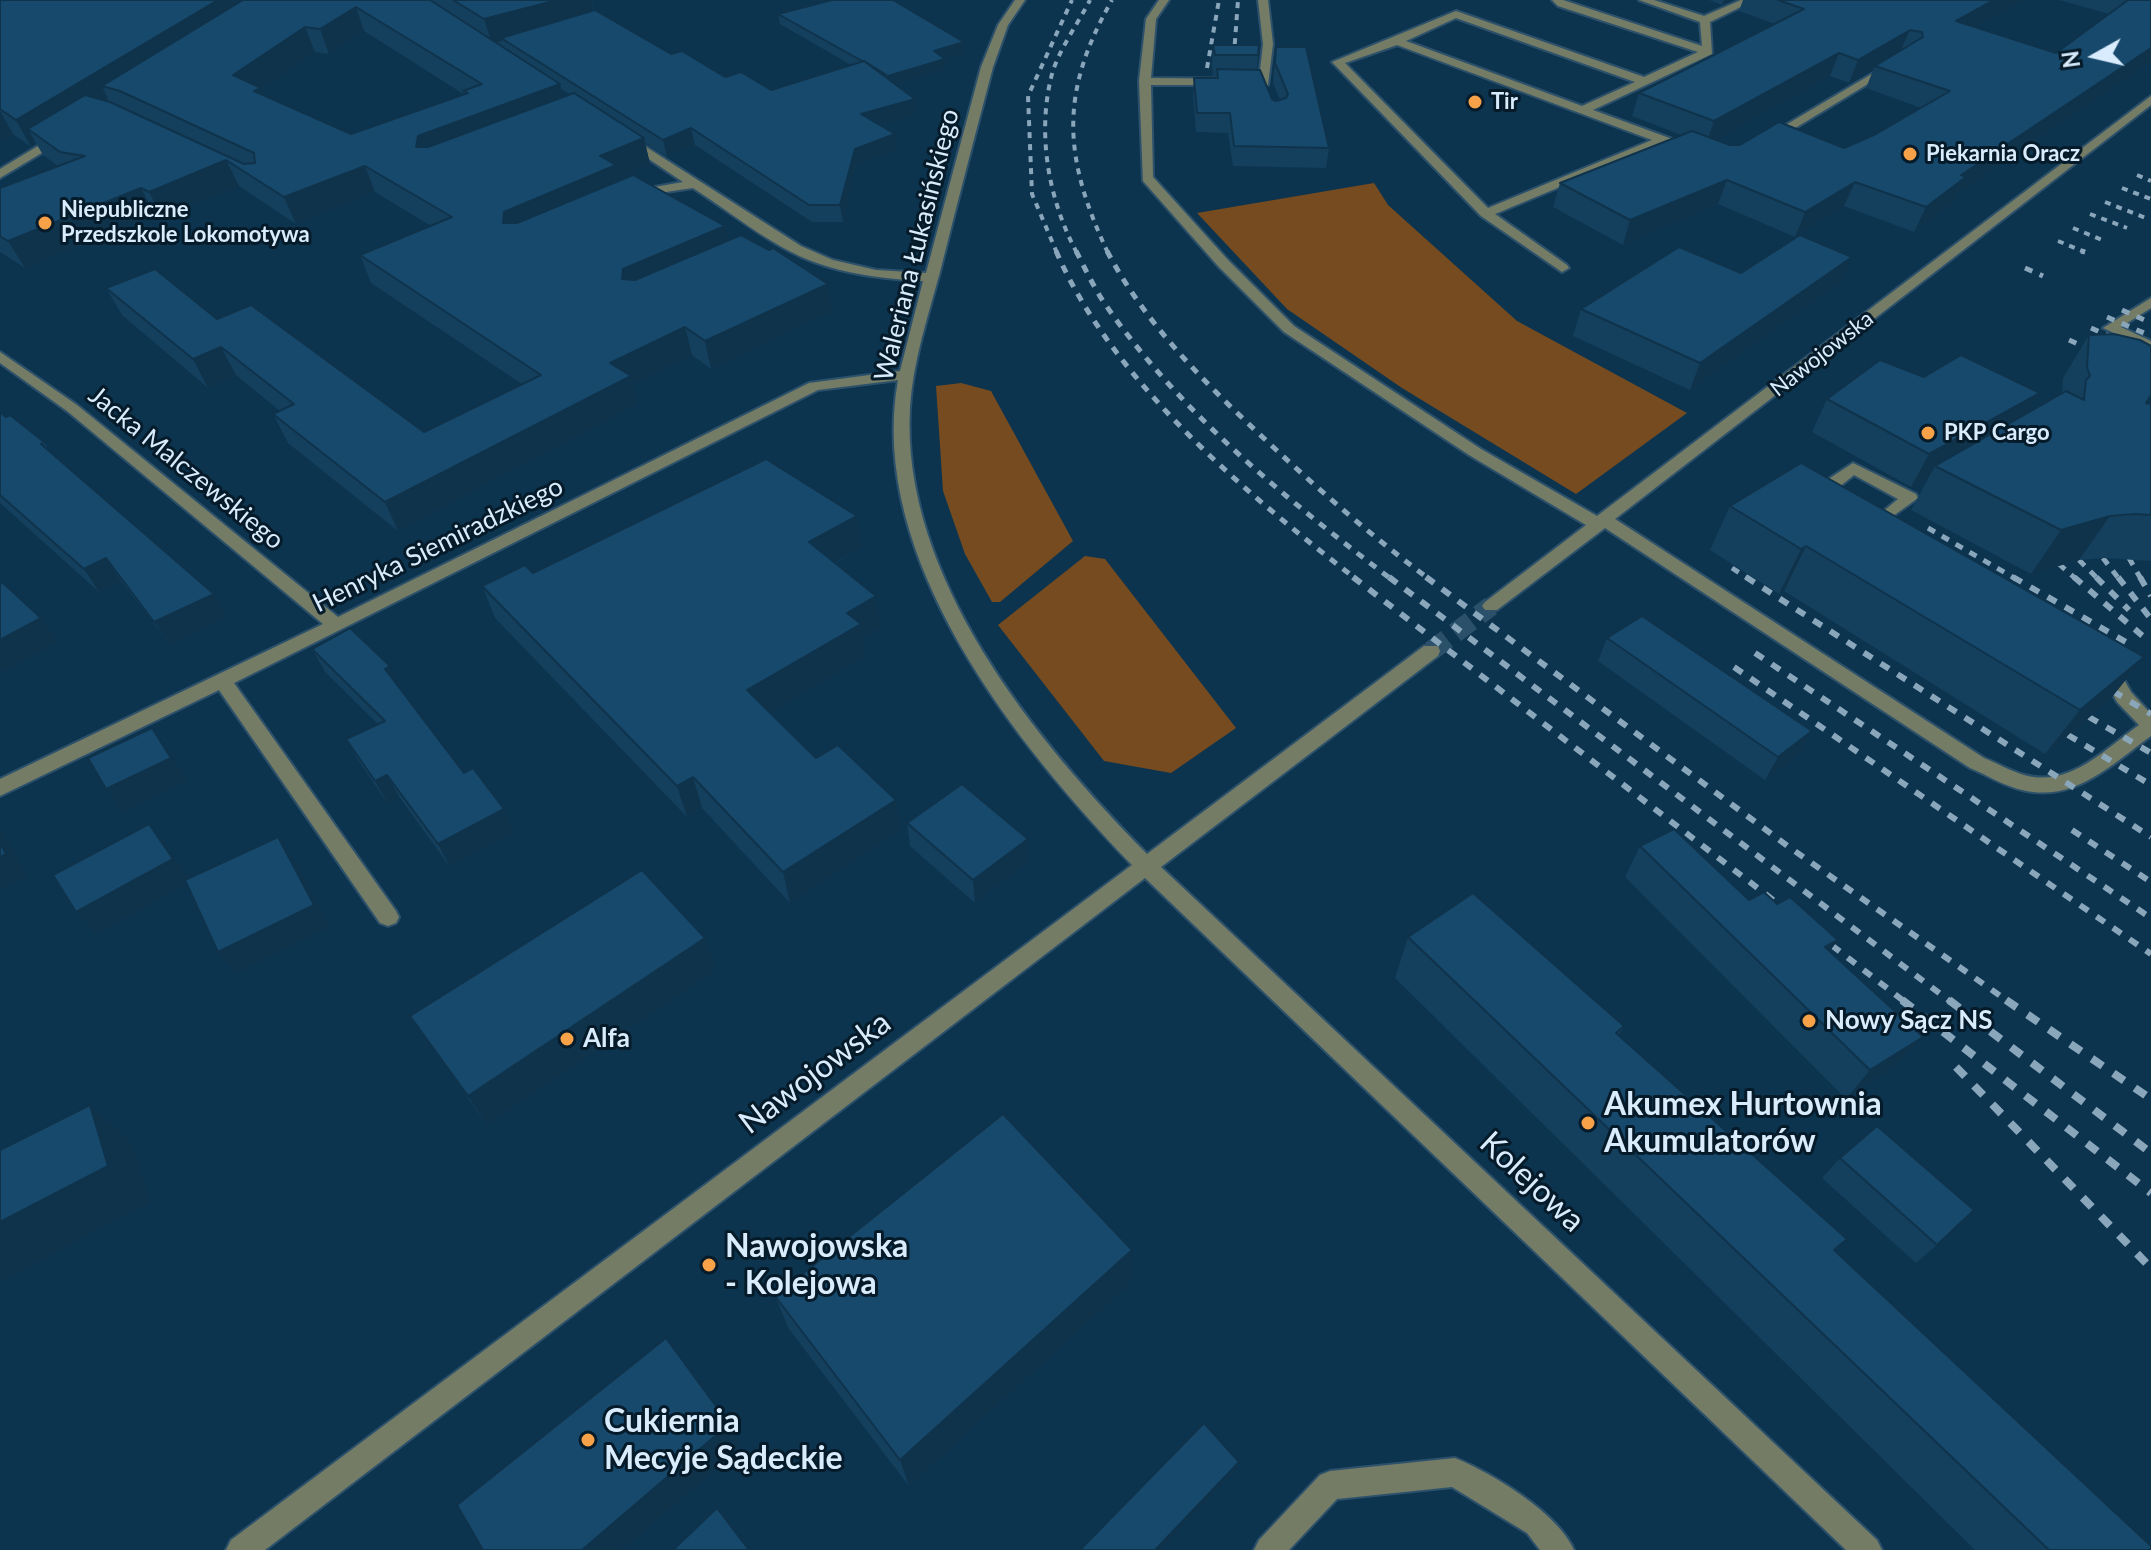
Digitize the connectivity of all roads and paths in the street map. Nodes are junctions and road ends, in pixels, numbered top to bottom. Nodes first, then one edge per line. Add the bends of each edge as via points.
1 (1020, 0) edge
2 (1164, 0) edge
3 (1263, 0) edge
4 (1557, 0) edge
5 (1644, 0) edge
6 (1748, 1) edge
7 (1705, 20) junction
8 (1397, 41) junction
9 (1708, 52) junction
10 (1906, 57) edge
11 (1145, 81) junction
12 (1647, 82) junction
13 (2151, 99) edge
14 (1581, 111) junction
15 (607, 127) edge
16 (72, 129) edge
17 (1662, 140) junction
18 (1752, 148) edge
19 (1701, 154) edge
20 (0, 174) edge
21 (695, 184) junction
22 (628, 198) edge
23 (1486, 213) junction
24 (781, 239) junction
25 (766, 246) edge
26 (1562, 268) dead end
27 (930, 277) junction
28 (2151, 303) edge
29 (2151, 346) edge
30 (0, 356) edge
31 (906, 375) junction
32 (1916, 494) joint
33 (1602, 523) junction
34 (1491, 606) tunnel mouth
35 (336, 625) junction
36 (2101, 642) edge
37 (1431, 651) tunnel mouth
38 (222, 680) junction
39 (2151, 726) edge
40 (0, 788) edge
41 (1147, 867) junction
42 (388, 917) dead end
43 (241, 1550) edge
44 (1269, 1550) edge
45 (1559, 1550) edge
46 (1867, 1550) edge

1 - 27 street, Waleriana Łukasińskiego via 1003,25 987,67
2 - 11 street via 1151,19
3 - 11 street via 1266,88
4 - 9 street
5 - 7 street
6 - 7 street
7 - 9 street
8 - 12 street via 1456,14
8 - 14 street
8 - 23 street via 1338,62
9 - 12 street
10 - 18 street
11 - 33 street via 1147,178 1289,329 1475,452
12 - 14 street
13 - 33 street, Nawojowska
14 - 17 street
15 - 21 street
16 - 20 street
17 - 19 street
17 - 23 street
21 - 22 street
21 - 24 street
23 - 26 street
24 - 25 street
24 - 27 street via 829,263 876,274
27 - 31 street, Waleriana Łukasińskiego
28 - 29 street via 2110,328
30 - 35 street, Jacka Malczewskiego via 72,408
31 - 35 street, Henryka Siemiradzkiego via 814,386
31 - 41 street, Waleriana Łukasińskiego via 904,467 934,570 998,690 1076,793
32 - 32 street via 1853,468 1827,488 1875,515
33 - 34 street, Nawojowska
33 - 39 street via 1977,763 2022,782 2071,784
35 - 38 street, Henryka Siemiradzkiego
36 - 39 street via 2107,668 2124,697
37 - 41 street, Nawojowska
38 - 40 street, Henryka Siemiradzkiego
38 - 42 street
41 - 43 street, Nawojowska
41 - 46 street, Kolejowa
44 - 45 street via 1330,1485 1455,1472 1537,1523

